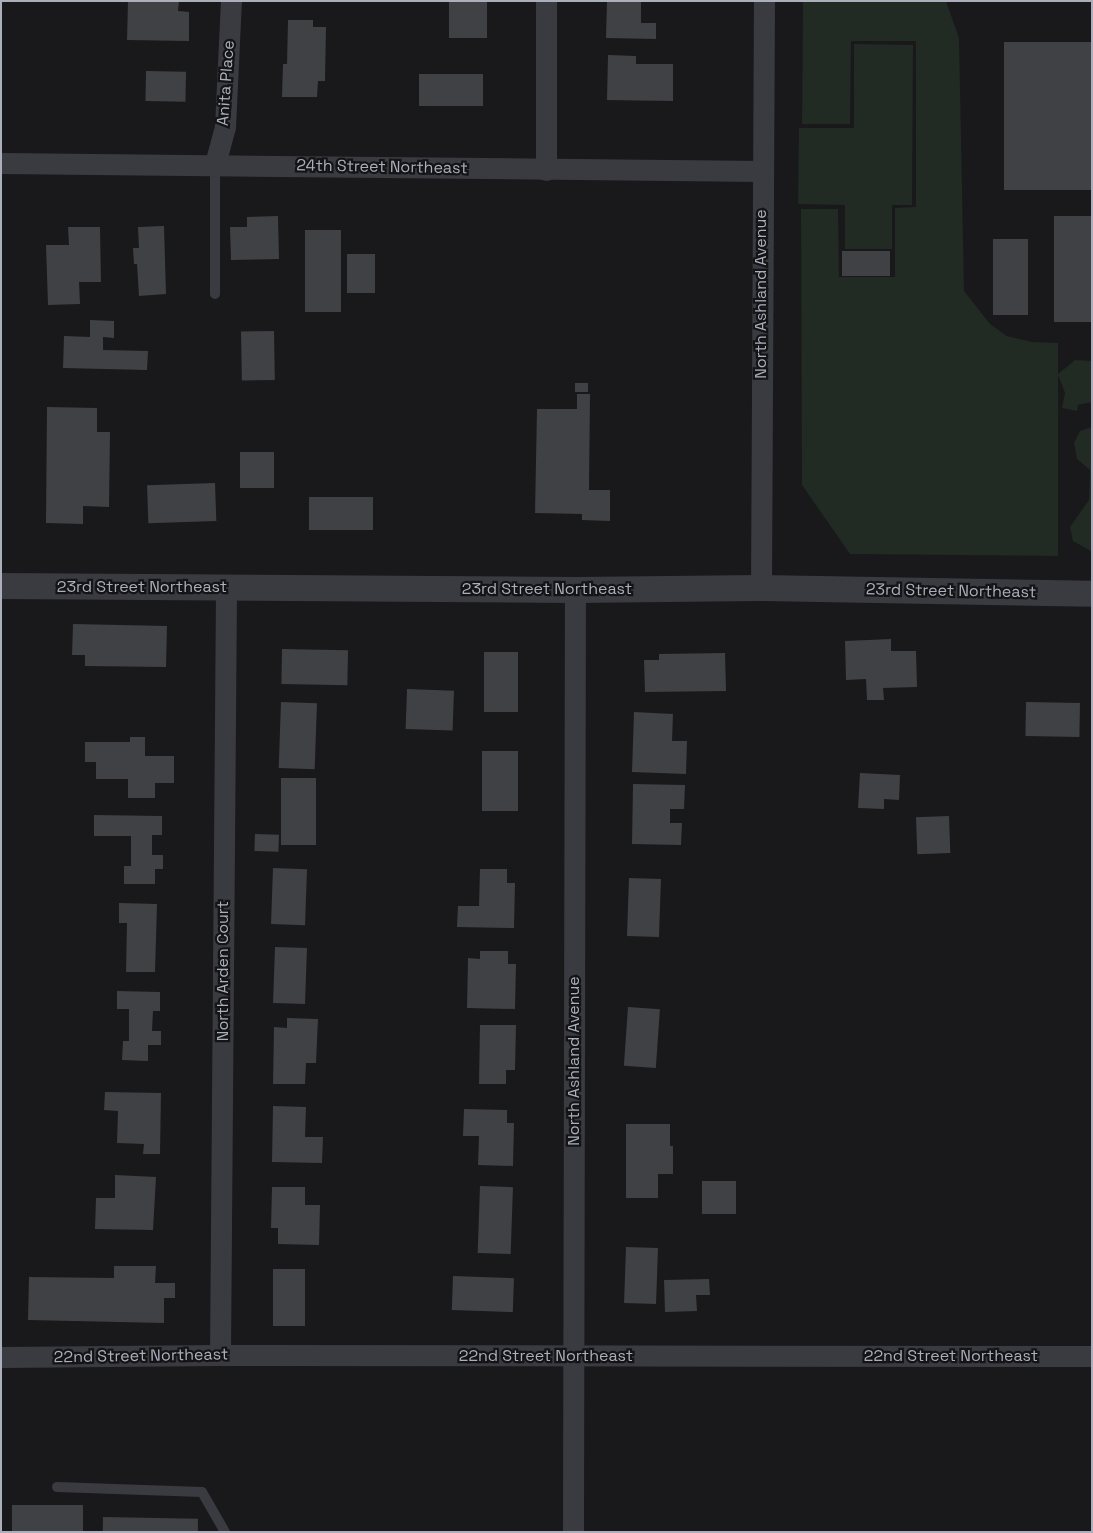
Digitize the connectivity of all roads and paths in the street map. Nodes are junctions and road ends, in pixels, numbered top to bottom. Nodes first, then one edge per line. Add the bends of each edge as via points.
1 (231, 1) edge
2 (546, 1) edge
3 (764, 1) edge
4 (1, 163) edge
5 (215, 164) junction
6 (546, 170) junction
7 (762, 171) junction
8 (215, 294) dead end
9 (1, 586) edge
10 (226, 588) junction
11 (761, 588) junction
12 (575, 590) junction
13 (1092, 594) edge
14 (220, 1355) junction
15 (573, 1356) junction
16 (1092, 1356) edge
17 (1, 1357) edge
18 (57, 1487) dead end
19 (224, 1532) edge
20 (573, 1532) edge

1 - 5 street, Anita Place via 225,127
2 - 6 street
3 - 7 street, North Ashland Avenue
4 - 5 street, 24th Street Northeast
5 - 6 street, 24th Street Northeast
5 - 8 lane
6 - 7 street, 24th Street Northeast
7 - 11 street, North Ashland Avenue
9 - 10 street, 23rd Street Northeast
10 - 12 street, 23rd Street Northeast
10 - 14 street, North Arden Court
11 - 12 street, 23rd Street Northeast
11 - 13 street, 23rd Street Northeast
12 - 15 street, North Ashland Avenue
14 - 15 street, 22nd Street Northeast
14 - 17 street, 22nd Street Northeast
15 - 16 street, 22nd Street Northeast
15 - 20 street, North Ashland Avenue
18 - 19 lane via 202,1492

